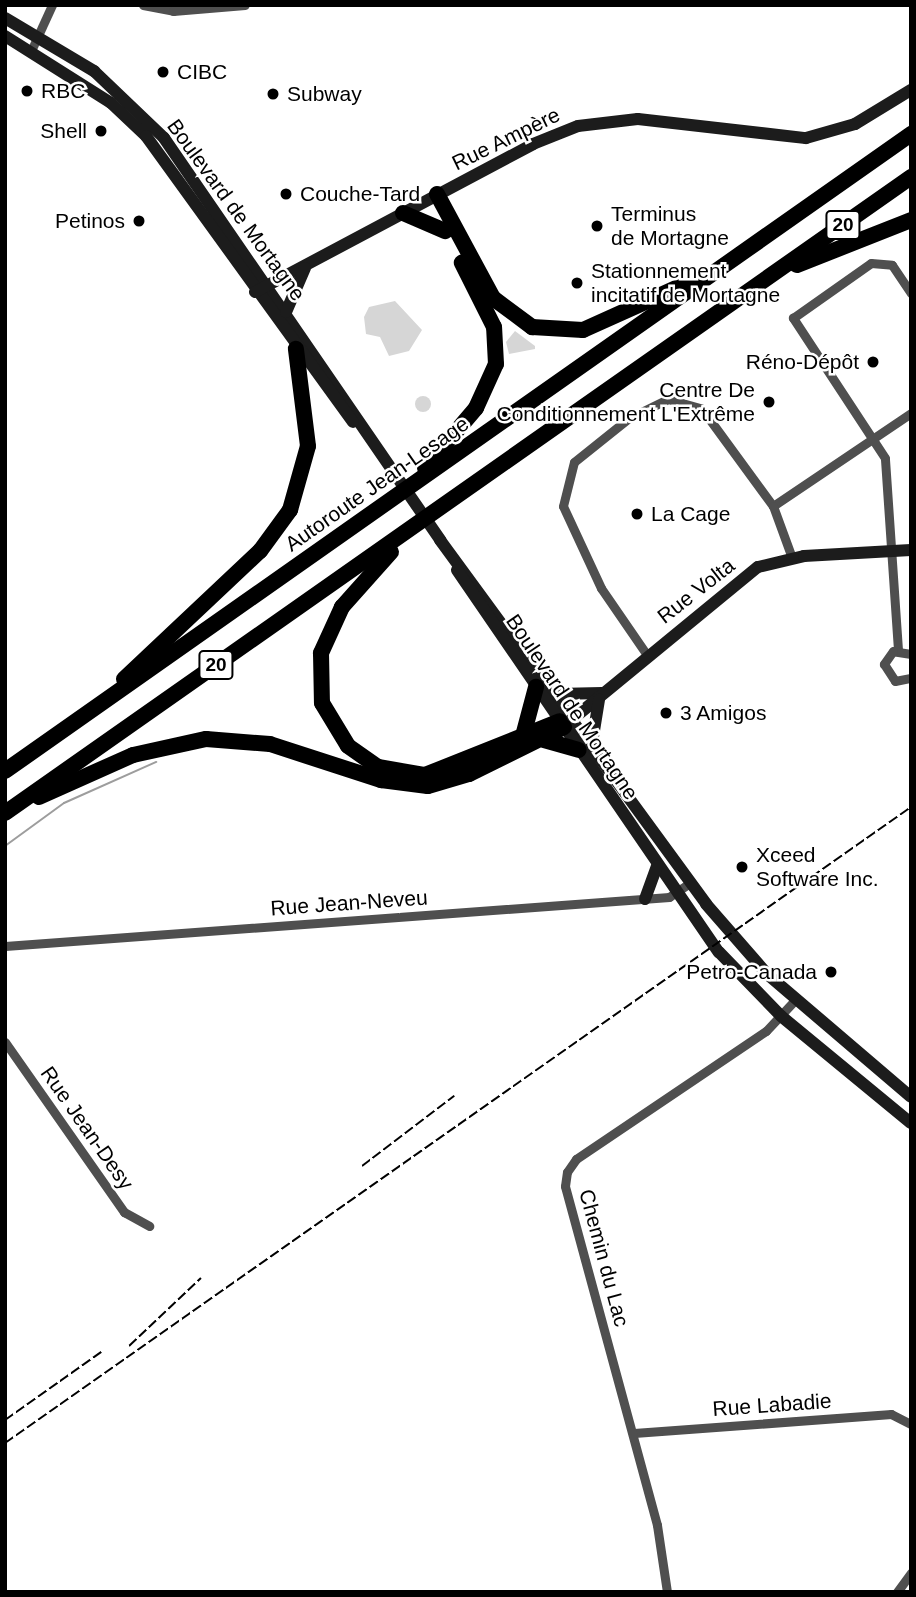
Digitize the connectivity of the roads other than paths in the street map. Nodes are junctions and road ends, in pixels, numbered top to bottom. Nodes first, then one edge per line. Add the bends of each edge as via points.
1 (52, 5) edge
2 (143, 5) edge
3 (245, 5) edge
4 (5, 18) edge
5 (35, 35) junction
6 (5, 36) edge
7 (31, 51) junction
8 (911, 90) edge
9 (911, 135) edge
10 (911, 177) edge
11 (433, 197) junction
12 (403, 213) junction
13 (911, 220) edge
14 (445, 231) junction
15 (307, 265) junction
16 (724, 266) junction
17 (776, 273) junction
18 (261, 289) junction
19 (911, 293) edge
20 (286, 312) junction
21 (296, 349) junction
22 (911, 413) edge
23 (876, 437) junction
24 (391, 469) junction
25 (402, 492) junction
26 (773, 506) junction
27 (415, 526) junction
28 (440, 540) junction
29 (911, 550) edge
30 (890, 551) junction
31 (792, 558) junction
32 (898, 650) junction
33 (911, 654) edge
34 (647, 655) junction
35 (911, 678) edge
36 (536, 687) junction
37 (603, 693) junction
38 (556, 694) junction
39 (99, 705) junction
40 (566, 723) junction
41 (523, 736) junction
42 (544, 740) junction
43 (586, 748) junction
44 (5, 771) edge
45 (11, 809) edge
46 (657, 866) junction
47 (690, 883) junction
48 (677, 894) junction
49 (645, 899) junction
50 (5, 946) edge
51 (795, 1000) junction
52 (780, 1016) junction
53 (5, 1042) edge
54 (911, 1097) edge
55 (911, 1123) edge
56 (149, 1226) dead end
57 (911, 1424) edge
58 (634, 1433) junction
59 (911, 1573) edge
60 (667, 1592) edge
61 (897, 1592) edge

1 - 5 street
2 - 3 street via 173,11
4 - 5 main road, Boulevard de Mortagne
5 - 7 street
5 - 18 main road, Boulevard de Mortagne via 94,71 155,127
6 - 7 main road, Boulevard de Mortagne
7 - 18 main road, Boulevard de Mortagne via 111,103 146,135
8 - 11 main road, Rue Ampère via 855,124 806,138 638,118 587,123 540,140
9 - 16 highway, Autoroute Jean-Lesage / 20
10 - 17 highway, 20
11 - 12 main road, Rue Ampère
11 - 14 highway
11 - 16 highway via 496,302 543,331 587,328
12 - 14 highway
12 - 15 main road, Rue Ampère
13 - 17 highway
14 - 25 highway via 489,315 496,359 490,385 466,422
15 - 18 main road, Rue Ampère
15 - 20 main road
16 - 25 highway, Autoroute Jean-Lesage / 20
17 - 27 highway, 20
18 - 20 main road, Boulevard de Mortagne
18 - 21 main road, Boulevard de Mortagne
19 - 23 street via 891,265 871,263 793,318
20 - 24 main road, Boulevard de Mortagne
21 - 24 main road, Boulevard de Mortagne
21 - 39 highway via 308,446 290,510 260,551
22 - 23 street
23 - 26 street
23 - 30 street via 885,458
24 - 28 main road, Boulevard de Mortagne
25 - 39 highway, Autoroute Jean-Lesage / 20
26 - 31 street
26 - 34 street via 702,409 681,400 639,411 574,462 563,491 567,525
27 - 41 highway via 357,588 328,633 319,679 331,723 367,761 419,775 453,768
27 - 45 highway, 20
28 - 36 main road, Boulevard de Mortagne
28 - 38 main road, Boulevard de Mortagne
29 - 30 main road, Rue Volta
30 - 31 main road, Rue Volta
30 - 32 street
31 - 34 main road, Rue Volta via 758,568
32 - 33 street
32 - 35 street via 885,659 884,669 895,681
34 - 37 main road, Rue Volta
36 - 40 main road, Boulevard de Mortagne
36 - 41 highway
37 - 38 main road
37 - 40 main road, Rue Volta
37 - 43 main road
38 - 40 main road, Boulevard de Mortagne
39 - 44 highway, Autoroute Jean-Lesage / 20
40 - 41 highway
40 - 42 highway
40 - 43 main road, Boulevard de Mortagne
42 - 43 highway
42 - 45 highway via 461,778 416,786 270,744 197,739 133,755
43 - 46 main road, Boulevard de Mortagne
43 - 47 main road, Boulevard de Mortagne
46 - 48 main road, Boulevard de Mortagne
46 - 49 main road
47 - 48 street
47 - 51 main road, Boulevard de Mortagne
48 - 49 street, Rue Jean-Neveu
48 - 52 main road, Boulevard de Mortagne via 719,952
49 - 50 street, Rue Jean-Neveu
51 - 52 street, Chemin du Lac
51 - 54 main road, Boulevard de Mortagne
52 - 55 main road, Boulevard de Mortagne
52 - 58 street, Chemin du Lac via 576,1159 567,1172 565,1186
53 - 56 street, Rue Jean-Desy via 124,1212
57 - 58 street, Rue Labadie via 891,1414
58 - 60 street, Chemin du Lac
59 - 61 street

